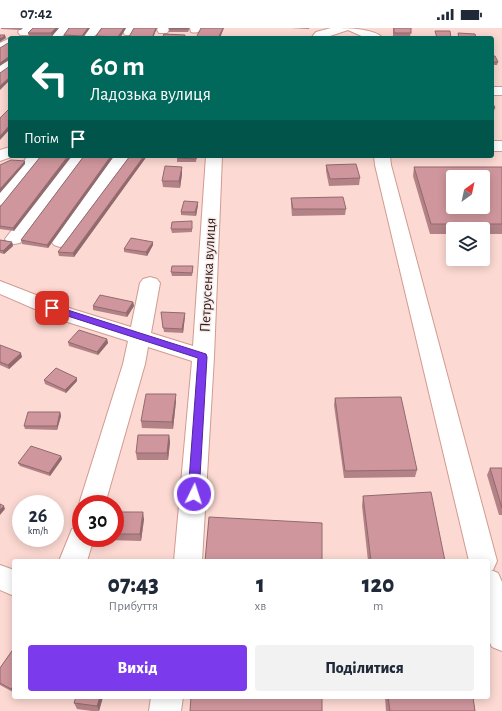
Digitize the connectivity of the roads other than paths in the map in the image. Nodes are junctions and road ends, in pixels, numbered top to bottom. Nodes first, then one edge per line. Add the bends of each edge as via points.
1 (344, 28) edge
2 (353, 28) edge
3 (319, 36) edge
4 (371, 36) edge
5 (35, 158) edge
6 (75, 158) edge
7 (121, 158) edge
8 (214, 158) edge
9 (382, 158) edge
10 (0, 200) edge
11 (14, 239) dead end
12 (60, 241) dead end
13 (150, 283) dead end
14 (0, 287) edge
15 (139, 337) junction
16 (203, 357) junction
17 (95, 495) edge
18 (78, 547) edge
19 (74, 559) edge
20 (188, 559) edge
21 (483, 559) edge
22 (0, 577) edge
23 (12, 582) edge
24 (494, 594) edge
25 (502, 637) edge
26 (167, 699) edge
27 (165, 711) edge

1 - 3 street
2 - 4 street
5 - 10 street
6 - 11 street
7 - 12 street
8 - 16 street, Петрусенка вулиця
9 - 21 street
13 - 15 street
14 - 15 street via 65,314
15 - 16 street
15 - 17 street via 134,364
16 - 20 street, Петрусенка вулиця
18 - 19 street
22 - 23 street
24 - 25 street
26 - 27 street

